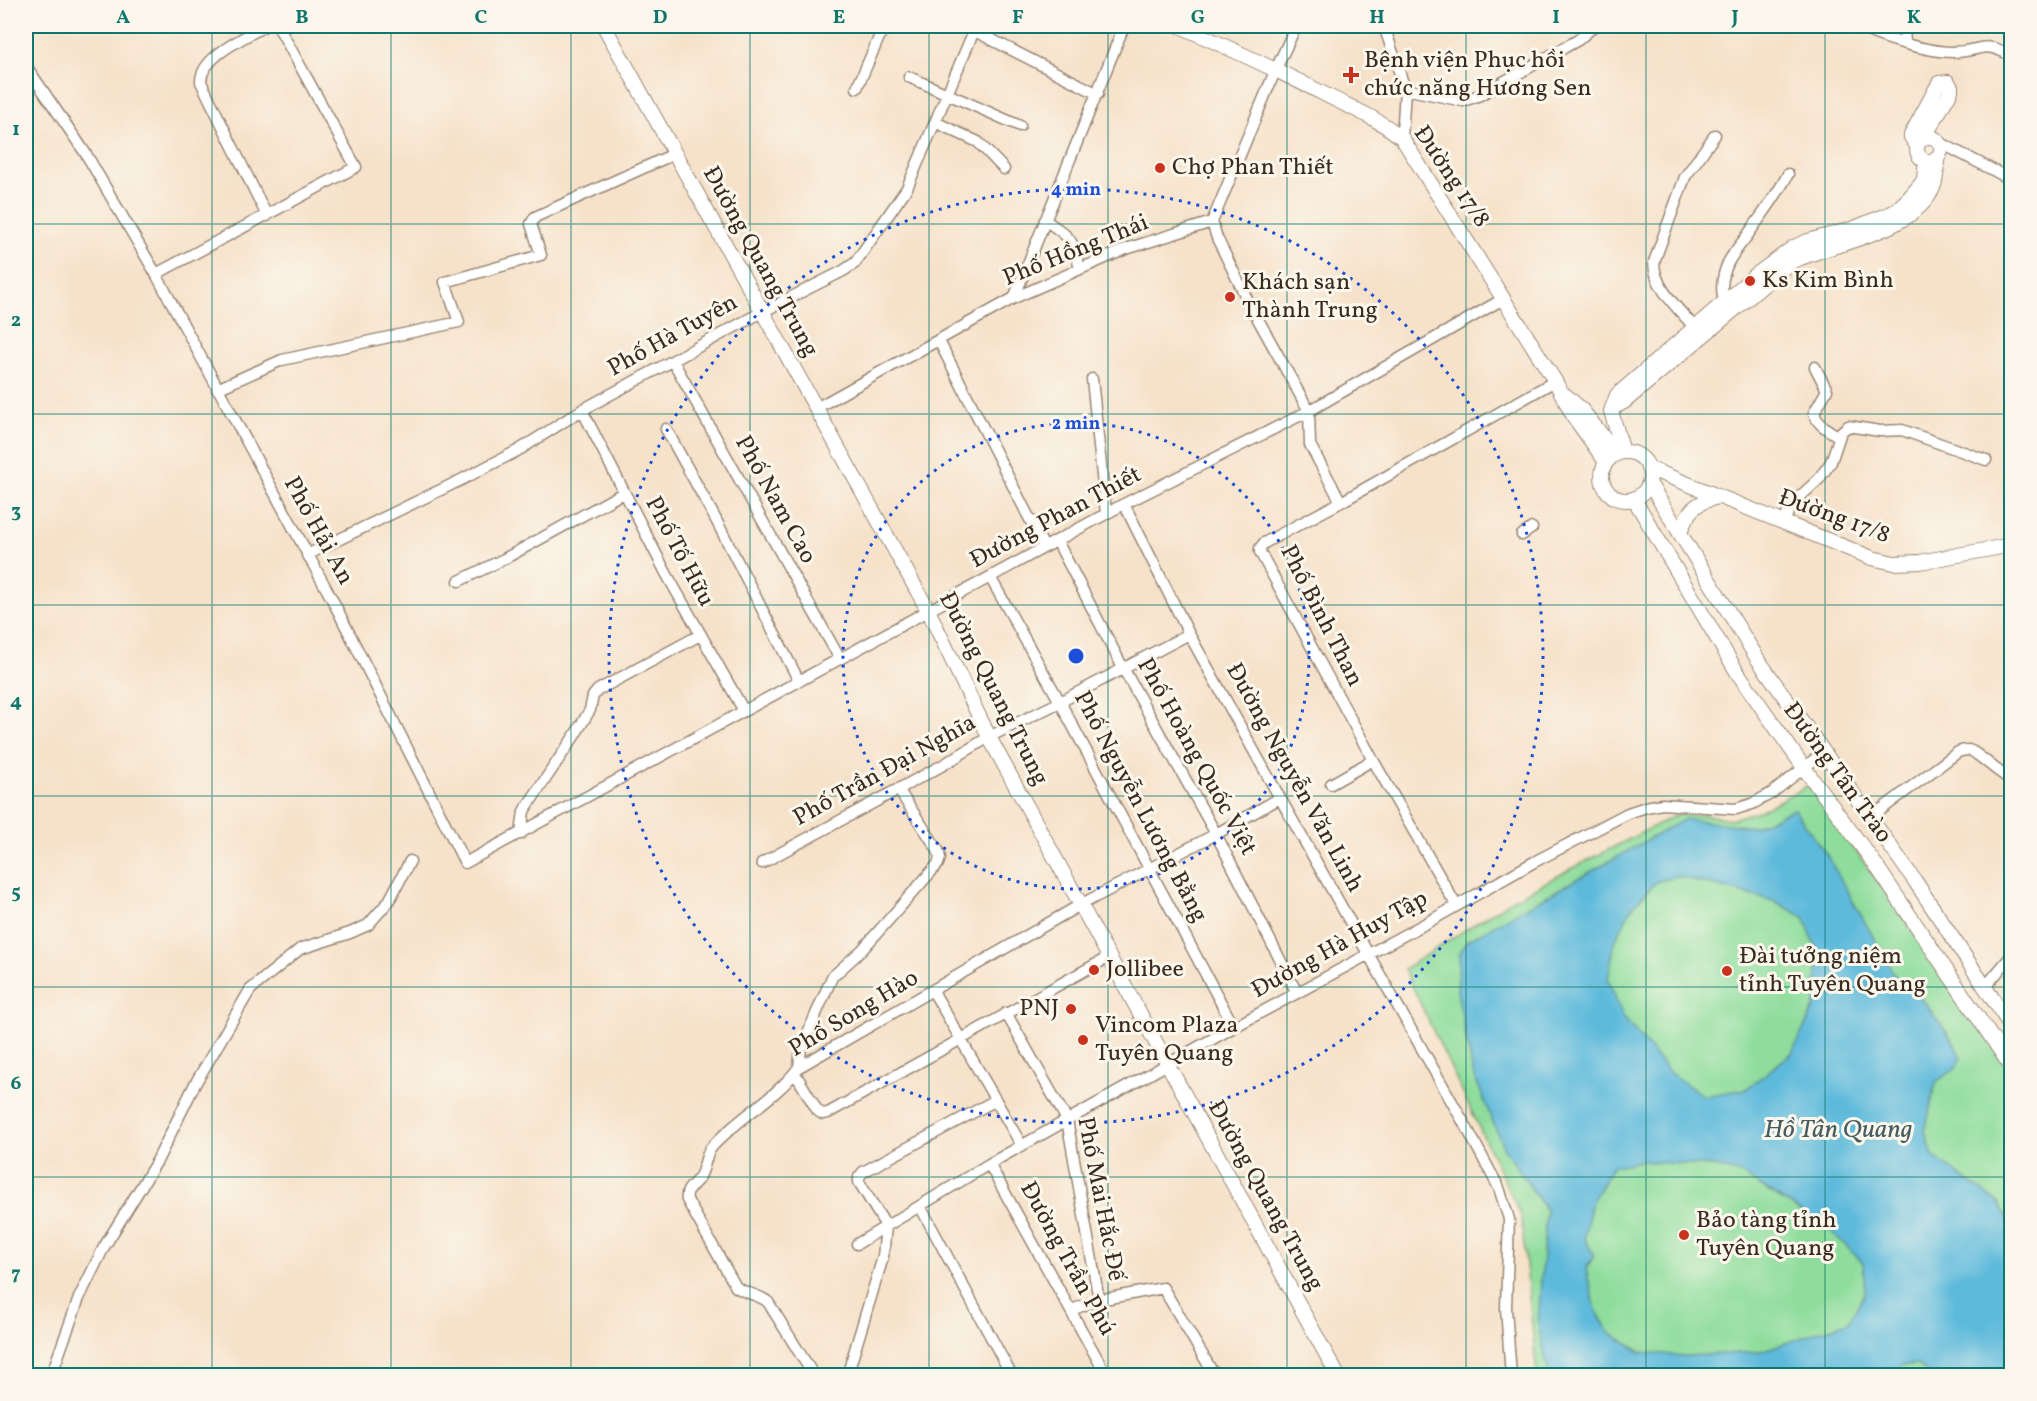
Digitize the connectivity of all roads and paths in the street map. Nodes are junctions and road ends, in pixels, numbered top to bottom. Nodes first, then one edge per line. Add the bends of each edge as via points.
1 (264, 26) edge
2 (278, 26) edge
3 (604, 26) edge
4 (884, 26) edge
5 (1124, 26) edge
6 (1180, 26) edge
7 (1296, 26) edge
8 (1384, 26) edge
9 (1594, 26) edge
10 (1858, 26) edge
11 (1904, 26) edge
12 (972, 27) edge
13 (1905, 43) junction
14 (2012, 56) edge
15 (26, 66) edge
16 (1276, 69) junction
17 (909, 77) dead end
18 (857, 88) dead end
19 (1405, 89) junction
20 (947, 93) junction
21 (1098, 94) junction
22 (934, 122) junction
23 (1020, 126) dead end
24 (1715, 135) dead end
25 (1402, 138) junction
26 (1939, 142) junction
27 (674, 154) junction
28 (1932, 159) junction
29 (1004, 169) dead end
30 (1788, 174) dead end
31 (2012, 180) edge
32 (267, 216) junction
33 (1045, 220) junction
34 (1212, 222) junction
35 (1080, 269) junction
36 (156, 274) junction
37 (1014, 298) junction
38 (1503, 299) junction
39 (1727, 307) junction
40 (762, 312) junction
41 (1695, 328) junction
42 (939, 341) junction
43 (673, 361) junction
44 (1815, 367) dead end
45 (1092, 379) dead end
46 (1557, 385) junction
47 (217, 389) junction
48 (816, 408) junction
49 (1612, 408) junction
50 (582, 410) junction
51 (1309, 411) junction
52 (666, 429) dead end
53 (1839, 437) junction
54 (1616, 456) junction
55 (1986, 460) dead end
56 (1648, 468) junction
57 (1649, 483) junction
58 (624, 493) junction
59 (1719, 497) junction
60 (1634, 499) junction
61 (1341, 502) junction
62 (1124, 504) junction
63 (1106, 514) junction
64 (1783, 522) junction
65 (1680, 533) junction
66 (1057, 541) junction
67 (2012, 545) edge
68 (1044, 547) junction
69 (307, 555) junction
70 (990, 577) junction
71 (459, 581) dead end
72 (928, 610) junction
73 (1189, 634) junction
74 (700, 635) junction
75 (840, 659) junction
76 (1123, 668) junction
77 (799, 681) junction
78 (1060, 702) junction
79 (744, 711) junction
80 (989, 737) junction
81 (1824, 752) junction
82 (1373, 760) junction
83 (1804, 768) junction
84 (628, 774) joint
85 (2012, 780) edge
86 (1331, 784) dead end
87 (898, 789) junction
88 (1280, 798) junction
89 (1870, 818) junction
90 (521, 834) junction
91 (1216, 834) junction
92 (410, 861) dead end
93 (762, 863) dead end
94 (1150, 869) junction
95 (1080, 905) junction
96 (1456, 905) junction
97 (1369, 953) junction
98 (2012, 955) edge
99 (1109, 957) junction
100 (1985, 987) junction
101 (933, 991) junction
102 (1298, 993) junction
103 (1006, 1013) junction
104 (1234, 1027) junction
105 (2012, 1028) edge
106 (960, 1038) junction
107 (1168, 1065) junction
108 (2012, 1068) edge
109 (797, 1070) junction
110 (996, 1100) junction
111 (1066, 1120) junction
112 (1022, 1146) junction
113 (989, 1164) junction
114 (920, 1206) junction
115 (886, 1226) junction
116 (857, 1244) dead end
117 (1099, 1300) junction
118 (1071, 1310) junction
119 (51, 1376) edge
120 (814, 1376) edge
121 (847, 1376) edge
122 (1012, 1376) edge
123 (1107, 1376) edge
124 (1215, 1376) edge
125 (1338, 1376) edge
126 (1511, 1376) edge

1 - 32 street via 210,60 201,82
2 - 32 street via 356,167
3 - 27 main road, Đường Quang Trung
4 - 18 street
5 - 21 street
6 - 16 main road, Đường 17/8
7 - 16 street
8 - 19 street
9 - 19 street via 1578,40 1463,101
10 - 13 street
11 - 13 street
12 - 20 street, Phố Hà Tuyên
12 - 21 street
13 - 14 street via 1952,52 1989,46
15 - 36 street, Phố Hải An via 86,154
16 - 25 main road, Đường 17/8
16 - 34 street
17 - 20 street
19 - 25 street
20 - 22 street, Phố Hà Tuyên
20 - 23 street
21 - 33 street
22 - 29 street via 978,142
22 - 40 street, Phố Hà Tuyên via 906,188 855,263
24 - 41 street via 1685,177 1654,262 1658,283
25 - 38 main road, Đường 17/8
26 - 28 main road via 1941,149
26 - 28 main road via 1934,138 1920,142 1919,157
26 - 31 street
27 - 40 main road, Đường Quang Trung
27 - 47 street via 535,217 531,224 541,255 445,282 459,322 282,360
28 - 39 main road via 1921,184 1894,212 1794,247 1753,277
30 - 39 street via 1729,261 1723,277
32 - 36 street
33 - 35 street via 1069,236
33 - 37 street
34 - 35 street, Phố Hồng Thái via 1126,249
34 - 51 street via 1249,303
35 - 37 street, Phố Hồng Thái
36 - 47 street, Phố Hải An
37 - 42 street, Phố Hồng Thái
38 - 46 main road, Đường 17/8
38 - 51 street, Đường Phan Thiết
39 - 41 main road
39 - 49 main road via 1624,402
40 - 43 street, Phố Hà Tuyên
40 - 48 main road, Đường Quang Trung
41 - 49 main road via 1617,395
42 - 48 street, Phố Hồng Thái
42 - 68 street
43 - 50 street, Phố Hà Tuyên
43 - 75 street, Phố Nam Cao
44 - 53 street via 1827,390 1814,416
45 - 63 street
46 - 54 main road, Đường 17/8 via 1581,409
46 - 61 street, Phố Bình Than
47 - 69 street, Phố Hải An
48 - 72 main road, Đường Quang Trung
49 - 54 main road
50 - 58 street, Phố Tố Hữu
50 - 69 street, Phố Hà Tuyên via 519,450
51 - 61 street via 1310,445
51 - 62 street, Đường Phan Thiết
52 - 77 street
53 - 55 street via 1848,426 1902,430
53 - 64 street via 1831,462 1793,503
54 - 56 main road via 1639,456
54 - 60 main road via 1602,478 1606,489 1618,499
56 - 57 main road
56 - 59 main road, Đường 17/8
57 - 60 main road
57 - 65 main road, Đường Tân Trào
58 - 71 street
58 - 74 street, Phố Tố Hữu
59 - 64 main road, Đường 17/8
59 - 65 main road via 1696,505
60 - 83 main road, Đường Tân Trào via 1737,672
61 - 82 street, Phố Bình Than via 1264,543 1260,552
62 - 63 street, Đường Phan Thiết
62 - 73 street, Đường Nguyễn Văn Linh
63 - 66 street, Đường Phan Thiết
64 - 67 main road, Đường 17/8 via 1894,563
65 - 81 main road, Đường Tân Trào via 1758,658
66 - 68 street, Đường Phan Thiết
66 - 76 street, Phố Hoàng Quốc Việt
68 - 70 street, Đường Phan Thiết
69 - 90 street, Phố Hải An via 465,863
70 - 72 street, Đường Phan Thiết
70 - 78 street, Phố Nguyễn Lương Bằng
72 - 75 street, Đường Phan Thiết
72 - 80 main road, Đường Quang Trung
73 - 76 street, Phố Trần Đại Nghĩa
73 - 88 street, Đường Nguyễn Văn Linh
74 - 79 street, Phố Tố Hữu
74 - 90 street via 598,690 575,735 525,811
75 - 77 street, Đường Phan Thiết
76 - 78 street, Phố Trần Đại Nghĩa
76 - 91 street, Phố Hoàng Quốc Việt
77 - 79 street, Đường Phan Thiết
78 - 80 street, Phố Trần Đại Nghĩa
78 - 94 street, Phố Nguyễn Lương Bằng
79 - 84 street, Đường Phan Thiết
80 - 87 street, Phố Trần Đại Nghĩa
80 - 95 main road, Đường Quang Trung
81 - 83 street, Đường Hà Huy Tập
81 - 89 main road, Đường Tân Trào
82 - 86 street
82 - 96 street, Phố Bình Than
83 - 96 street, Đường Hà Huy Tập via 1772,793 1736,809 1662,804 1628,813
83 - 108 main road, Đường Tân Trào via 1895,892
84 - 90 street, Phố Hải An
85 - 89 street via 1976,752 1967,750
87 - 93 street, Phố Trần Đại Nghĩa
87 - 109 street via 938,850 938,864 870,941 832,977 801,1049
88 - 91 street, Phố Song Hào
88 - 97 street, Đường Nguyễn Văn Linh
89 - 100 main road, Đường Tân Trào
91 - 94 street, Phố Song Hào
91 - 102 street, Phố Hoàng Quốc Việt
92 - 119 street via 389,901 368,925 300,949 250,990 195,1084 157,1161 104,1247 79,1298
94 - 95 street, Phố Song Hào
94 - 104 street, Phố Nguyễn Lương Bằng
95 - 99 main road, Đường Quang Trung
95 - 101 street, Phố Song Hào
96 - 97 street, Đường Hà Huy Tập
97 - 102 street, Đường Hà Huy Tập
97 - 126 street, Đường Nguyễn Văn Linh via 1499,1188 1509,1219 1506,1308
98 - 100 street
99 - 103 street
99 - 107 main road, Đường Quang Trung
100 - 105 main road, Đường Tân Trào
101 - 106 street
101 - 109 street, Phố Song Hào
102 - 104 street, Đường Hà Huy Tập
103 - 106 street
103 - 111 street, Phố Mai Hắc Đế
104 - 107 street, Đường Hà Huy Tập
106 - 109 street via 828,1113 817,1110
106 - 110 street
107 - 111 street, Đường Hà Huy Tập
107 - 125 main road, Đường Quang Trung
109 - 120 street, Phố Song Hào via 710,1150 702,1172 686,1195 736,1287 768,1302
110 - 112 street
110 - 115 street via 863,1172 859,1182
111 - 112 street, Đường Hà Huy Tập
111 - 117 street, Phố Mai Hắc Đế
112 - 113 street, Đường Hà Huy Tập
113 - 114 street, Đường Hà Huy Tập
113 - 118 street, Đường Trần Phú
114 - 115 street, Đường Hà Huy Tập
114 - 122 street
115 - 116 street, Đường Hà Huy Tập
115 - 121 street via 883,1257
117 - 118 street
117 - 124 street via 1163,1288
118 - 123 street, Đường Trần Phú

